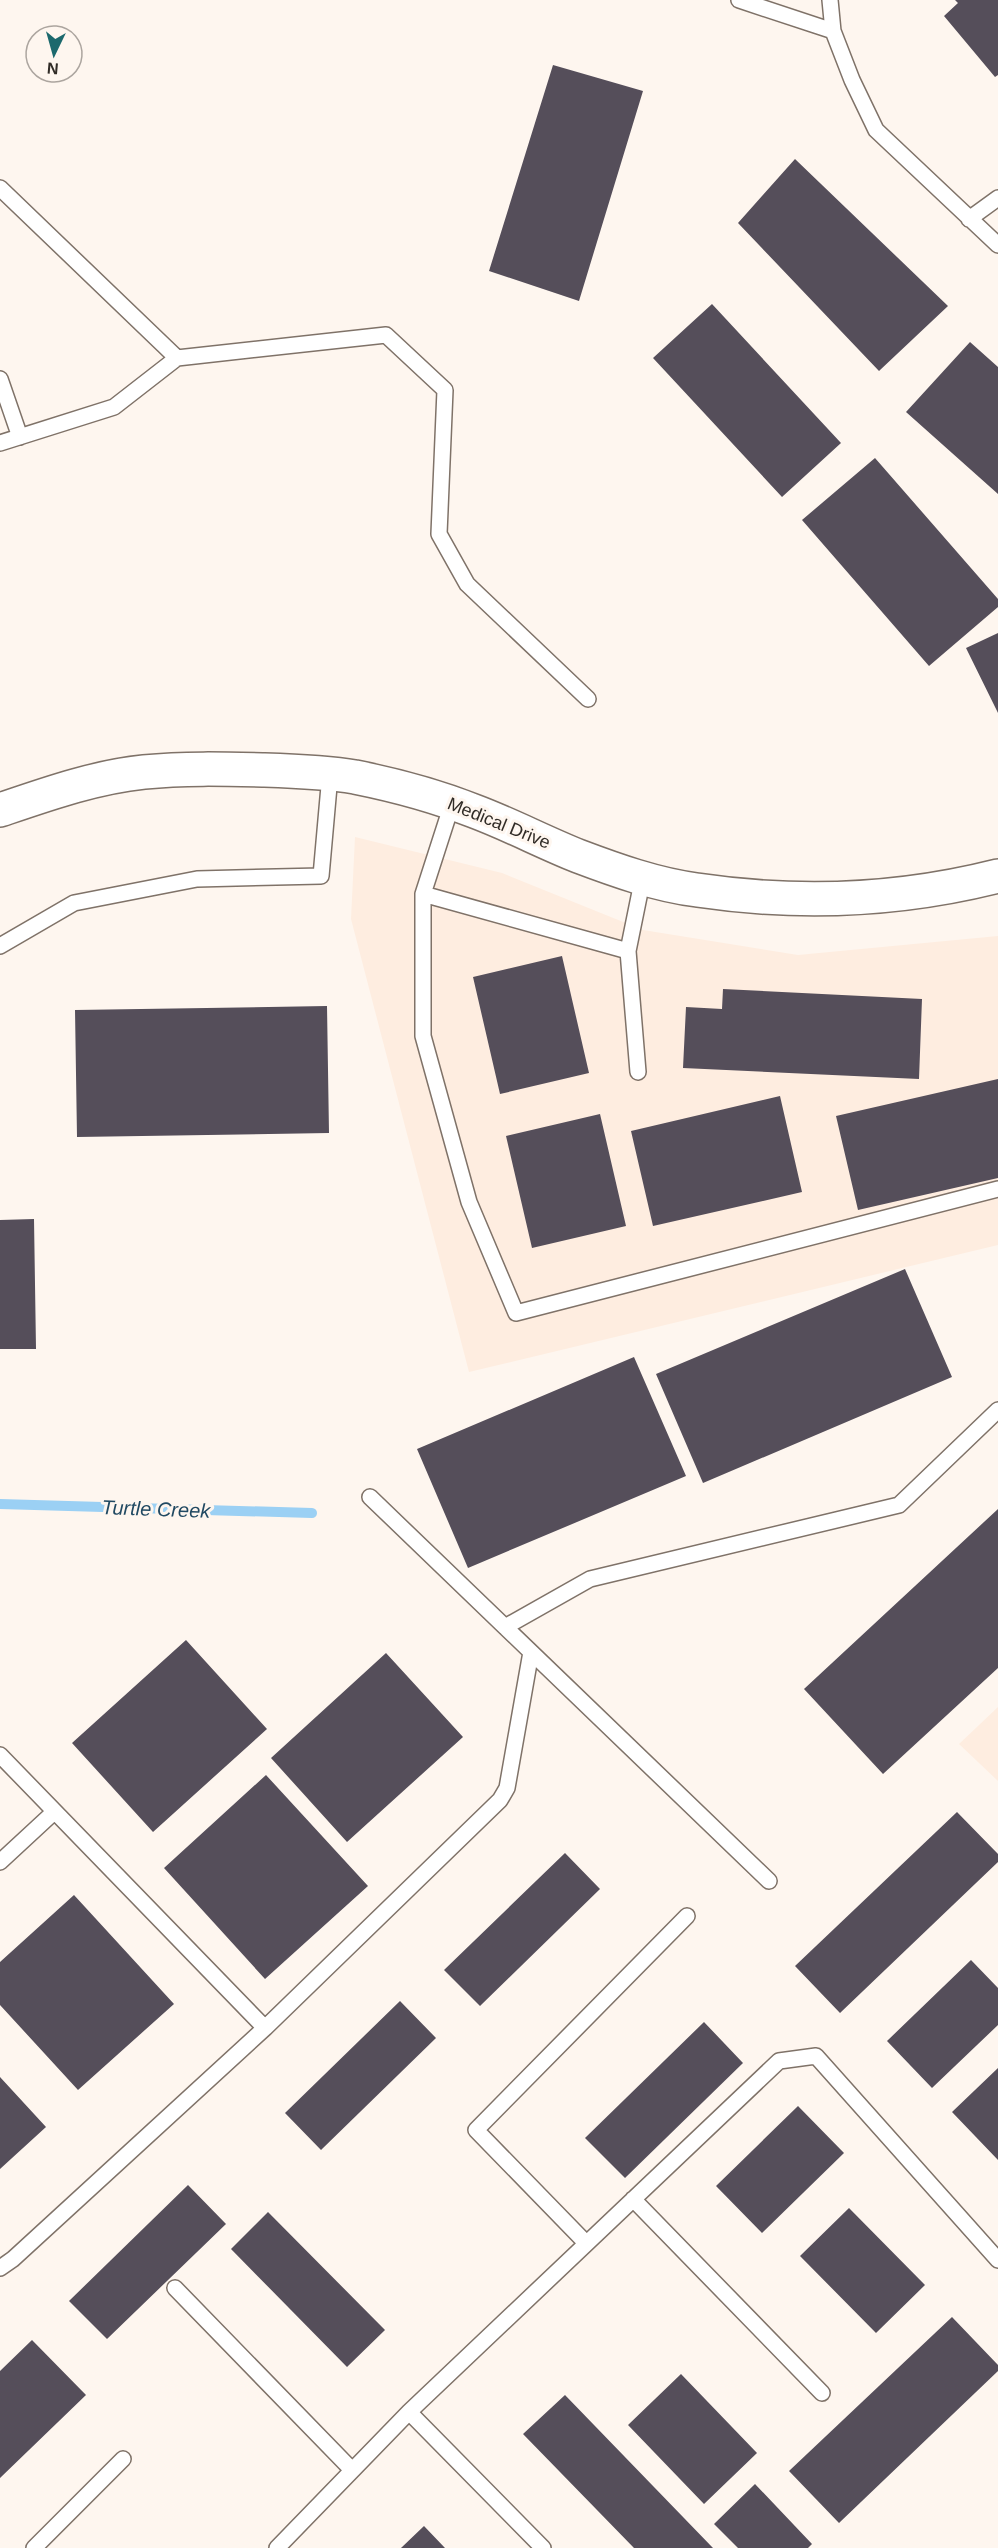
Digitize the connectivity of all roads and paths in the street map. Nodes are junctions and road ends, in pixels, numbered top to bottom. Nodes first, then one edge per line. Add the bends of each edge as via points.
1 (739, 0) edge
2 (830, 0) edge
3 (833, 31) junction
4 (0, 188) edge
5 (998, 198) edge
6 (969, 219) junction
7 (998, 245) edge
8 (177, 358) junction
9 (0, 379) edge
10 (20, 437) junction
11 (0, 443) edge
12 (588, 699) dead end
13 (330, 775) junction
14 (452, 804) junction
15 (0, 810) edge
16 (998, 876) edge
17 (643, 878) junction
18 (423, 894) junction
19 (0, 946) edge
20 (628, 951) junction
21 (638, 1072) dead end
22 (998, 1189) edge
23 (998, 1410) edge
24 (370, 1497) dead end
25 (505, 1627) junction
26 (531, 1652) junction
27 (0, 1755) edge
28 (54, 1812) junction
29 (0, 1862) edge
30 (768, 1881) dead end
31 (687, 1916) dead end
32 (266, 2028) junction
33 (633, 2199) junction
34 (586, 2243) junction
35 (998, 2260) edge
36 (0, 2268) edge
37 (175, 2288) dead end
38 (822, 2393) dead end
39 (408, 2412) junction
40 (123, 2459) dead end
41 (352, 2469) junction
42 (34, 2548) edge
43 (277, 2548) edge
44 (543, 2548) edge

1 - 3 lane
2 - 3 lane
3 - 6 lane via 876,130
4 - 8 lane
5 - 6 lane
6 - 7 lane
8 - 10 lane via 114,407
8 - 12 lane via 386,335 445,390 439,534 467,584
9 - 10 lane
10 - 11 lane
13 - 14 street, Medical Drive via 353,777
13 - 15 street, Medical Drive via 206,768 142,772 66,787
13 - 19 lane via 321,876 197,879 74,903
14 - 17 street, Medical Drive
14 - 18 lane
16 - 17 street, Medical Drive via 880,898 815,899 695,890
17 - 20 lane
18 - 20 lane
18 - 22 lane via 423,1036 469,1202 516,1313
20 - 21 lane
23 - 25 lane via 899,1505 590,1579
24 - 25 lane
25 - 26 lane
26 - 30 lane
26 - 32 lane via 507,1788 500,1800
27 - 28 lane
28 - 29 lane
28 - 32 lane
31 - 34 lane via 476,2130
32 - 36 lane
33 - 34 lane
33 - 35 lane via 779,2061 816,2056
33 - 38 lane
34 - 39 lane
37 - 41 lane
39 - 41 lane
39 - 44 lane
40 - 42 lane
41 - 43 lane

